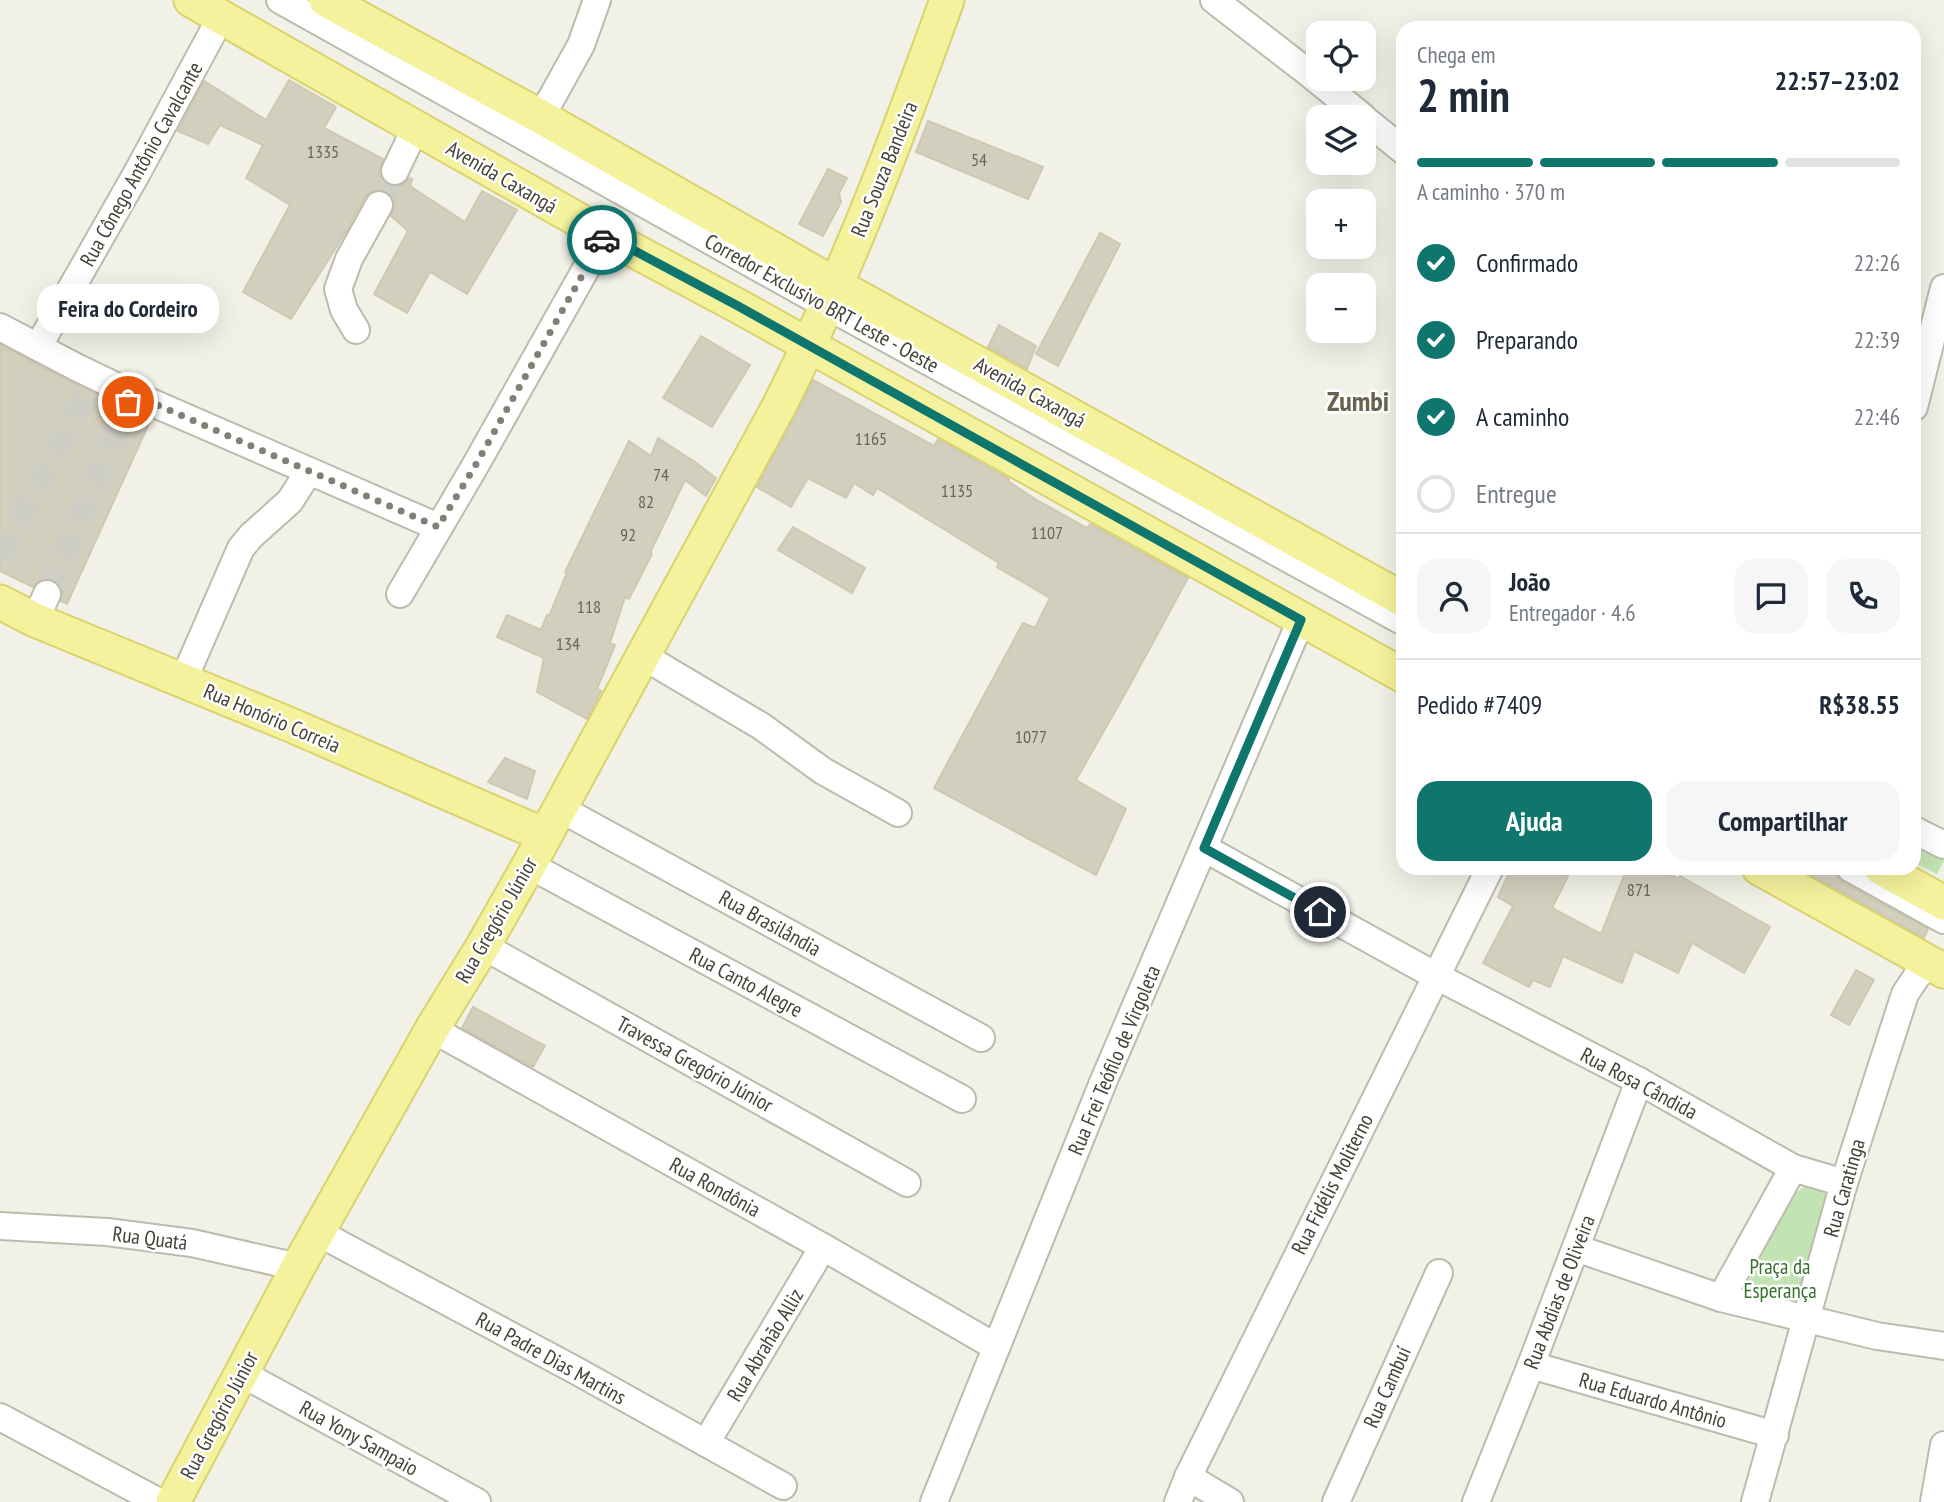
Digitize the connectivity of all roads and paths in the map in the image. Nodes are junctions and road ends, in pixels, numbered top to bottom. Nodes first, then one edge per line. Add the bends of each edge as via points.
1 (191, 0) edge
2 (280, 0) edge
3 (597, 0) edge
4 (947, 0) edge
5 (1214, 0) edge
6 (333, 4) edge
7 (220, 8) edge
8 (432, 85) junction
9 (1348, 105) edge
10 (541, 117) junction
11 (416, 127) junction
12 (1376, 128) edge
13 (1396, 144) edge
14 (395, 170) tunnel mouth
15 (379, 205) tunnel mouth
16 (605, 235) junction
17 (1944, 288) edge
18 (822, 318) junction
19 (0, 327) edge
20 (356, 330) dead end
21 (38, 347) junction
22 (1921, 379) edge
23 (309, 471) junction
24 (438, 527) junction
25 (400, 594) dead end
26 (1396, 596) edge
27 (0, 602) edge
28 (1396, 618) edge
29 (1301, 620) junction
30 (1396, 655) edge
31 (643, 656) junction
32 (1396, 672) edge
33 (183, 681) junction
34 (898, 813) dead end
35 (552, 822) junction
36 (1921, 834) edge
37 (1944, 845) edge
38 (1204, 848) junction
39 (529, 865) junction
40 (1486, 875) edge
41 (1772, 875) edge
42 (1793, 875) edge
43 (1863, 875) edge
44 (1894, 875) edge
45 (1944, 903) edge
46 (1944, 920) edge
47 (484, 946) junction
48 (1939, 964) edge
49 (1436, 976) junction
50 (432, 1029) junction
51 (981, 1038) dead end
52 (1639, 1081) junction
53 (962, 1099) dead end
54 (1793, 1168) junction
55 (907, 1183) dead end
56 (1844, 1183) junction
57 (0, 1226) edge
58 (317, 1232) junction
59 (823, 1247) junction
60 (1576, 1248) junction
61 (298, 1266) junction
62 (1439, 1273) dead end
63 (1721, 1298) junction
64 (1807, 1320) junction
65 (1944, 1346) edge
66 (996, 1347) junction
67 (1531, 1365) junction
68 (241, 1373) junction
69 (0, 1418) edge
70 (1775, 1435) junction
71 (706, 1443) junction
72 (1944, 1445) edge
73 (1188, 1477) junction
74 (783, 1486) dead end
75 (159, 1502) edge
76 (173, 1502) edge
77 (477, 1502) edge
78 (934, 1502) edge
79 (1178, 1502) edge
80 (1230, 1502) edge
81 (1335, 1502) edge
82 (1476, 1502) edge
83 (1755, 1502) edge
84 (1934, 1502) edge

1 - 7 main road, Avenida Caxangá
2 - 8 street, Corredor Exclusivo BRT Leste - Oeste
3 - 10 street via 580,45
4 - 18 main road, Rua Souza Bandeira via 898,137
5 - 9 street
6 - 8 street
6 - 10 main road, Avenida Caxangá
7 - 11 main road, Avenida Caxangá
7 - 18 street, Corredor Exclusivo BRT Leste - Oeste
7 - 21 street, Rua Cônego Antônio Cavalcante via 137,173
8 - 18 street, Corredor Exclusivo BRT Leste - Oeste
10 - 18 main road, Avenida Caxangá
11 - 14 street
11 - 16 main road, Avenida Caxangá
12 - 13 street
15 - 20 street via 338,289
16 - 18 main road, Avenida Caxangá via 738,306
16 - 24 street
17 - 22 street
18 - 26 main road, Avenida Caxangá
18 - 28 street, Corredor Exclusivo BRT Leste - Oeste
18 - 29 main road, Avenida Caxangá
18 - 30 street, Corredor Exclusivo BRT Leste - Oeste
18 - 31 main road, Rua Gregório Júnior
19 - 21 street
21 - 23 street via 130,398
23 - 24 street
23 - 33 street via 290,500 241,548
24 - 25 street
27 - 33 main road, Rua Honório Correia via 41,607
29 - 32 main road, Avenida Caxangá
29 - 38 street, Rua Frei Teófilo de Virgoleta
31 - 34 street via 761,726 823,771
31 - 35 main road, Rua Gregório Júnior
33 - 35 main road, Rua Honório Correia
35 - 39 main road, Rua Gregório Júnior
35 - 51 street, Rua Brasilândia
36 - 37 street
38 - 49 street, Rua Rosa Cândida
38 - 66 street, Rua Frei Teófilo de Virgoleta
39 - 47 main road, Rua Gregório Júnior
39 - 53 street, Rua Canto Alegre
40 - 49 street, Rua Fidélis Moliterno
41 - 48 main road
42 - 48 street
43 - 46 street
44 - 45 main road
47 - 50 main road, Rua Gregório Júnior
47 - 55 street, Travessa Gregório Júnior
48 - 56 street, Rua Caratinga via 1917,976 1905,994
49 - 52 street, Rua Rosa Cândida
49 - 73 street, Rua Fidélis Moliterno
50 - 58 main road, Rua Gregório Júnior
50 - 59 street, Rua Rondônia
52 - 54 street, Rua Rosa Cândida
52 - 60 street, Rua Abdias de Oliveira
54 - 56 street, Rua Rosa Cândida
54 - 63 street
56 - 64 street, Rua Caratinga
57 - 61 street, Rua Quatá via 192,1243
58 - 61 main road, Rua Gregório Júnior
58 - 71 street, Rua Padre Dias Martins
59 - 66 street, Rua Rondônia
59 - 71 street, Rua Abrahão Alliz
60 - 63 street
60 - 67 street, Rua Abdias de Oliveira
61 - 68 main road, Rua Gregório Júnior
62 - 81 street, Rua Cambuí
63 - 64 street
64 - 65 street
64 - 70 street, Rua Caratinga
66 - 78 street, Rua Frei Teófilo de Virgoleta
67 - 70 street, Rua Eduardo Antônio
67 - 82 street, Rua Abdias de Oliveira
68 - 76 main road, Rua Gregório Júnior
68 - 77 street, Rua Yony Sampaio
69 - 75 street
70 - 83 street, Rua Caratinga
71 - 74 street, Rua Padre Dias Martins
72 - 84 street
73 - 79 street, Rua Fidélis Moliterno
73 - 80 street

